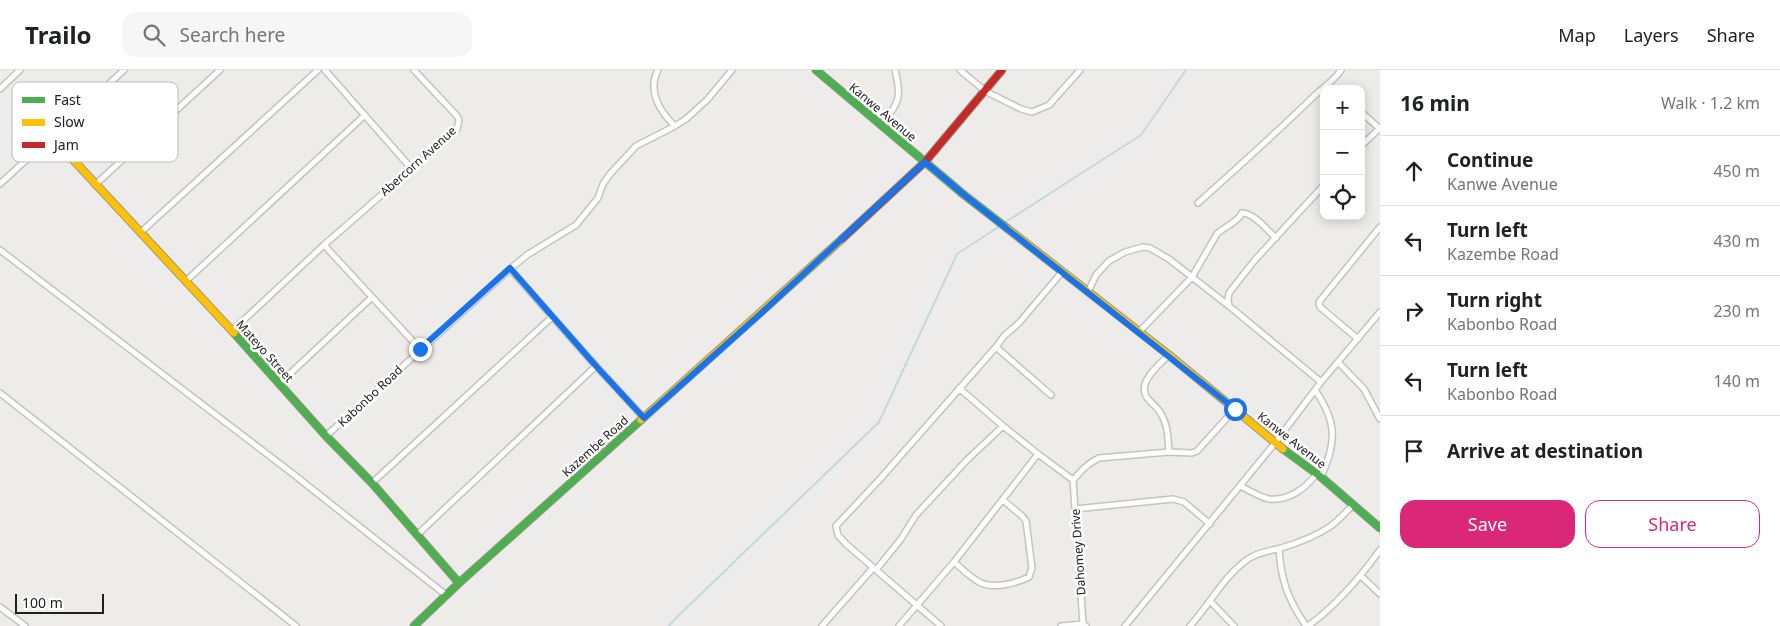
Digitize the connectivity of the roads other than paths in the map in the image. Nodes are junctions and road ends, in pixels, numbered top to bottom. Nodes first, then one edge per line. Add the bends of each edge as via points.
1 (20, 70) edge
2 (124, 70) edge
3 (220, 70) edge
4 (318, 70) edge
5 (324, 70) edge
6 (414, 70) edge
7 (658, 70) edge
8 (732, 70) edge
9 (816, 70) edge
10 (895, 70) edge
11 (960, 70) edge
12 (1002, 70) edge
13 (1080, 70) edge
14 (1341, 70) edge
15 (111, 82) edge
16 (1328, 84) joint
17 (0, 89) edge
18 (985, 91) junction
19 (178, 109) edge
20 (890, 113) dead end
21 (364, 115) junction
22 (1365, 115) edge
23 (675, 126) junction
24 (1380, 128) edge
25 (1365, 142) edge
26 (24, 162) edge
27 (74, 162) edge
28 (120, 162) edge
29 (925, 162) junction
30 (411, 168) junction
31 (0, 184) edge
32 (95, 185) junction
33 (1320, 189) edge
34 (1198, 203) dead end
35 (1380, 227) edge
36 (140, 233) junction
37 (1276, 238) junction
38 (324, 245) junction
39 (0, 250) edge
40 (510, 268) junction
41 (1062, 272) junction
42 (1192, 277) junction
43 (186, 281) junction
44 (1088, 292) junction
45 (372, 298) junction
46 (1229, 306) junction
47 (1378, 314) edge
48 (552, 317) junction
49 (1380, 322) edge
50 (232, 331) junction
51 (1138, 332) junction
52 (1358, 339) junction
53 (996, 348) junction
54 (420, 349) junction
55 (1169, 355) junction
56 (1338, 362) junction
57 (596, 366) junction
58 (1321, 382) junction
59 (280, 384) junction
60 (959, 388) junction
61 (1314, 390) junction
62 (0, 393) edge
63 (1051, 395) dead end
64 (1235, 409) junction
65 (644, 418) junction
66 (1380, 419) edge
67 (1003, 426) junction
68 (326, 436) junction
69 (1275, 444) junction
70 (1169, 452) junction
71 (1038, 454) junction
72 (1319, 475) junction
73 (1073, 480) junction
74 (372, 483) junction
75 (1240, 486) junction
76 (1003, 500) junction
77 (1353, 505) junction
78 (1075, 509) junction
79 (1210, 524) junction
80 (1380, 528) edge
81 (417, 536) junction
82 (1279, 549) junction
83 (1380, 550) edge
84 (954, 562) junction
85 (874, 569) junction
86 (1360, 576) junction
87 (459, 583) junction
88 (1380, 594) edge
89 (446, 595) junction
90 (1210, 601) junction
91 (916, 606) junction
92 (0, 608) edge
93 (1084, 625) edge
94 (24, 626) edge
95 (296, 626) edge
96 (414, 626) edge
97 (822, 626) edge
98 (899, 626) edge
99 (941, 626) edge
100 (1061, 626) edge
101 (1125, 626) edge
102 (1190, 626) edge
103 (1234, 626) edge
104 (1307, 626) edge

1 - 17 street
2 - 15 street
3 - 19 street
4 - 36 street
5 - 21 street
6 - 30 street, Abercorn Avenue via 457,116 459,125
7 - 23 street via 654,83 658,104 662,114
8 - 23 street, Kabonbo Road via 707,100
9 - 29 main road, Kanwe Avenue
10 - 20 street via 899,94
11 - 18 street
12 - 18 main road, Kazembe Road
13 - 18 street via 1049,105 1032,112
14 - 16 street
16 - 34 street
18 - 29 main road, Kazembe Road
21 - 30 street
21 - 43 street
22 - 24 street
23 - 40 street, Kabonbo Road via 636,146 606,179 598,198 576,225
24 - 25 street
26 - 31 street
27 - 32 main road, Mateyo Street
28 - 32 street
29 - 41 main road, Kanwe Avenue
29 - 65 main road, Kazembe Road
30 - 38 street, Abercorn Avenue
32 - 36 main road, Mateyo Street
33 - 37 street
35 - 52 street via 1319,302 1320,307
36 - 43 main road, Mateyo Street
37 - 42 street via 1251,216 1242,213 1226,230 1215,236
37 - 46 street via 1229,293
38 - 45 street
38 - 50 street, Abercorn Avenue
39 - 89 street
40 - 48 street
40 - 54 street, Kabonbo Road
41 - 44 main road, Kanwe Avenue
41 - 53 street
42 - 44 street via 1169,259 1143,247 1109,261 1096,275
42 - 46 street
42 - 51 street
43 - 50 main road, Mateyo Street
44 - 51 main road, Kanwe Avenue
45 - 54 street
45 - 59 street
46 - 58 street
47 - 49 street
47 - 52 street
48 - 57 street
48 - 74 street
50 - 59 main road, Mateyo Street
51 - 55 main road, Kanwe Avenue
52 - 56 street
53 - 60 street
53 - 63 street
54 - 68 street, Kabonbo Road
55 - 64 main road, Kanwe Avenue
55 - 70 street via 1147,379 1144,391 1164,419
56 - 58 street
56 - 66 street via 1364,389
57 - 65 street
57 - 81 street
58 - 61 street
59 - 68 main road, Mateyo Street
60 - 67 street
60 - 85 street via 836,526 838,535
61 - 69 street
61 - 72 street via 1328,412 1332,427 1330,457
62 - 95 street
64 - 69 main road, Kanwe Avenue
64 - 70 street via 1197,451
65 - 87 main road, Kazembe Road
67 - 71 street
67 - 85 street via 916,515 901,539
68 - 74 main road, Mateyo Street
69 - 72 main road, Kanwe Avenue
69 - 75 street
70 - 73 street via 1099,458
71 - 73 street
71 - 76 street
72 - 75 street via 1301,490 1282,498 1270,499
72 - 77 main road, Kanwe Avenue
73 - 78 street, Dahomey Drive
74 - 81 main road, Mateyo Street
75 - 79 street
76 - 84 street
76 - 84 street via 1026,521 1032,568 1029,577 1018,582 988,585 979,582
77 - 80 main road, Kanwe Avenue
77 - 82 street via 1316,535
78 - 79 street via 1173,499 1184,502
78 - 93 street, Dahomey Drive
79 - 101 street
81 - 87 main road, Mateyo Street
82 - 90 street via 1250,557 1227,578
82 - 104 street via 1280,570 1287,592
83 - 86 street
84 - 91 street
85 - 91 street
85 - 97 street
86 - 88 street
86 - 104 street via 1337,602
87 - 89 main road, Kazembe Road
89 - 96 main road, Kazembe Road
90 - 102 street
90 - 103 street
91 - 98 street
91 - 99 street
92 - 94 street
93 - 100 street

